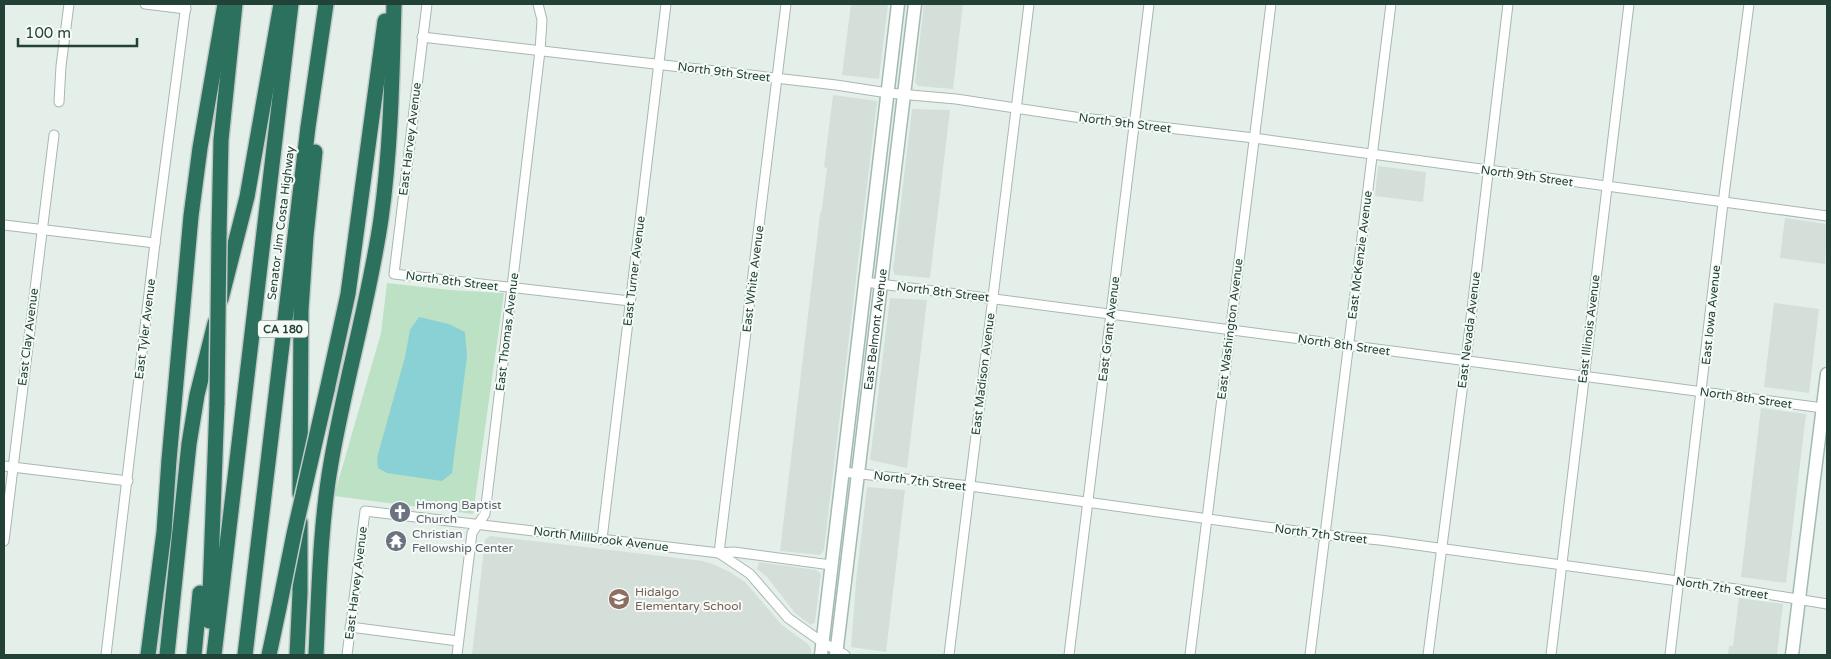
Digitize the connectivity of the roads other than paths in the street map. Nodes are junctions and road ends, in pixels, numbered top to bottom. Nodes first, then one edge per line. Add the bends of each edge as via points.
1 (69, 4) edge
2 (145, 4) edge
3 (225, 4) edge
4 (235, 4) edge
5 (281, 4) edge
6 (291, 4) edge
7 (327, 4) edge
8 (387, 4) edge
9 (394, 4) edge
10 (426, 4) edge
11 (538, 4) edge
12 (667, 4) edge
13 (786, 4) edge
14 (898, 4) edge
15 (915, 4) edge
16 (1028, 4) edge
17 (1149, 4) edge
18 (1271, 4) edge
19 (1391, 4) edge
20 (1508, 4) edge
21 (1629, 4) edge
22 (1749, 4) edge
23 (186, 6) edge
24 (422, 37) junction
25 (540, 52) junction
26 (659, 65) junction
27 (778, 79) junction
28 (888, 93) junction
29 (904, 95) junction
30 (59, 102) dead end
31 (1016, 109) junction
32 (1134, 123) junction
33 (54, 134) dead end
34 (1254, 138) junction
35 (1372, 154) junction
36 (1488, 171) junction
37 (1606, 187) junction
38 (1723, 203) junction
39 (1827, 216) edge
40 (4, 225) edge
41 (42, 229) junction
42 (155, 242) junction
43 (394, 274) joint
44 (866, 282) junction
45 (881, 284) junction
46 (512, 288) junction
47 (993, 298) junction
48 (630, 301) junction
49 (1111, 314) junction
50 (1230, 330) junction
51 (1348, 345) junction
52 (1466, 360) junction
53 (1827, 374) edge
54 (1584, 376) junction
55 (1702, 392) junction
56 (1823, 408) junction
57 (1824, 430) edge
58 (216, 435) junction
59 (8, 467) edge
60 (843, 472) junction
61 (858, 473) junction
62 (128, 481) junction
63 (970, 486) junction
64 (1087, 503) junction
65 (364, 511) joint
66 (1207, 520) junction
67 (478, 524) junction
68 (1325, 535) junction
69 (602, 539) junction
70 (4, 540) edge
71 (1440, 549) junction
72 (719, 554) junction
73 (1562, 565) junction
74 (831, 566) junction
75 (1679, 581) junction
76 (1799, 600) junction
77 (1827, 604) edge
78 (350, 627) junction
79 (458, 641) junction
80 (822, 642) junction
81 (839, 654) edge
82 (106, 655) edge
83 (148, 655) edge
84 (167, 655) edge
85 (194, 655) edge
86 (207, 655) edge
87 (214, 655) edge
88 (245, 655) edge
89 (270, 655) edge
90 (297, 655) edge
91 (316, 655) edge
92 (347, 655) edge
93 (457, 655) edge
94 (821, 655) edge
95 (949, 655) edge
96 (1069, 655) edge
97 (1190, 655) edge
98 (1310, 655) edge
99 (1428, 655) edge
100 (1551, 655) edge
101 (1670, 655) edge
102 (1792, 655) edge

1 - 30 street
2 - 23 street
3 - 83 highway via 191,216 164,532
4 - 58 highway, bridge via 220,140
5 - 84 highway via 247,197 194,410
6 - 87 highway, Senator Jim Costa Highway / CA 180
7 - 88 highway, Senator Jim Costa Highway / CA 180 via 307,137
7 - 90 highway via 302,310
8 - 89 highway, bridge via 348,294
9 - 91 highway via 384,196 370,282 330,466
10 - 24 street, East Harvey Avenue
11 - 25 street, East Thomas Avenue via 542,20
12 - 26 street, East Turner Avenue
13 - 27 street, East White Avenue
14 - 28 main road, East Belmont Avenue
15 - 29 main road, East Belmont Avenue
16 - 31 street, East Madison Avenue
17 - 32 street, East Grant Avenue
18 - 34 street, East Washington Avenue
19 - 35 street, East McKenzie Avenue
20 - 36 street, East Nevada Avenue
21 - 37 street, East Illinois Avenue
22 - 38 street, East Iowa Avenue
23 - 42 street, East Tyler Avenue
24 - 25 street, North 9th Street
24 - 43 street, East Harvey Avenue
25 - 26 street, North 9th Street
25 - 46 street, East Thomas Avenue
26 - 27 street, North 9th Street
26 - 48 street, East Turner Avenue
27 - 28 street, North 9th Street
27 - 72 street, East White Avenue
28 - 29 street, North 9th Street
28 - 44 main road, East Belmont Avenue
29 - 31 street, North 9th Street
29 - 45 main road, East Belmont Avenue
31 - 32 street, North 9th Street
31 - 47 street, East Madison Avenue
32 - 34 street, North 9th Street
32 - 49 street, East Grant Avenue
33 - 41 street, East Clay Avenue
34 - 35 street, North 9th Street
34 - 50 street, East Washington Avenue
35 - 36 street, North 9th Street
35 - 51 street, East McKenzie Avenue
36 - 37 street, North 9th Street
36 - 52 street, East Nevada Avenue
37 - 38 street, North 9th Street
37 - 54 street, East Illinois Avenue
38 - 39 street, North 9th Street
38 - 55 street, East Iowa Avenue
40 - 41 street
41 - 42 street
41 - 59 street, East Clay Avenue
42 - 62 street, East Tyler Avenue
43 - 46 street, North 8th Street
44 - 45 street, North 8th Street
44 - 60 main road, East Belmont Avenue
45 - 47 street, North 8th Street
45 - 61 main road, East Belmont Avenue
46 - 48 street, North 8th Street
46 - 67 street, East Thomas Avenue via 485,514
47 - 49 street, North 8th Street
47 - 63 street, East Madison Avenue
48 - 69 street, East Turner Avenue
49 - 50 street, North 8th Street
49 - 64 street, East Grant Avenue
50 - 51 street, North 8th Street
50 - 66 street, East Washington Avenue
51 - 52 street, North 8th Street
51 - 68 street, East McKenzie Avenue
52 - 54 street, North 8th Street
52 - 71 street, East Nevada Avenue
53 - 56 main road
54 - 55 street, North 8th Street
54 - 73 street, East Illinois Avenue
55 - 56 street, North 8th Street
55 - 75 street, East Iowa Avenue
56 - 57 main road
57 - 76 main road
58 - 85 highway
58 - 86 highway
59 - 62 street
59 - 70 street, East Clay Avenue
60 - 61 street, North 7th Street
60 - 74 main road, East Belmont Avenue
61 - 63 street, North 7th Street
61 - 81 main road, East Belmont Avenue
62 - 82 street, East Tyler Avenue
63 - 64 street, North 7th Street
63 - 95 street, East Madison Avenue
64 - 66 street, North 7th Street
64 - 96 street, East Grant Avenue
65 - 67 street, North Millbrook Avenue
65 - 78 street, East Harvey Avenue
66 - 68 street, North 7th Street
66 - 97 street, East Washington Avenue
67 - 69 street, North Millbrook Avenue
67 - 79 street, East Thomas Avenue via 472,534
68 - 71 street, North 7th Street
68 - 98 street, East McKenzie Avenue
69 - 72 street, North Millbrook Avenue
71 - 73 street, North 7th Street
71 - 99 street, East Nevada Avenue
72 - 74 street, North Millbrook Avenue via 734,552
72 - 80 street, North Millbrook Avenue via 750,574 788,618
73 - 75 street, North 7th Street
73 - 100 street, East Illinois Avenue
74 - 80 main road, East Belmont Avenue
75 - 76 street, North 7th Street
75 - 101 street, East Iowa Avenue
76 - 77 street, North 7th Street
76 - 102 main road
78 - 79 street
78 - 92 street, East Harvey Avenue
79 - 93 street, East Thomas Avenue
80 - 81 street, North Millbrook Avenue
80 - 94 main road, East Belmont Avenue

